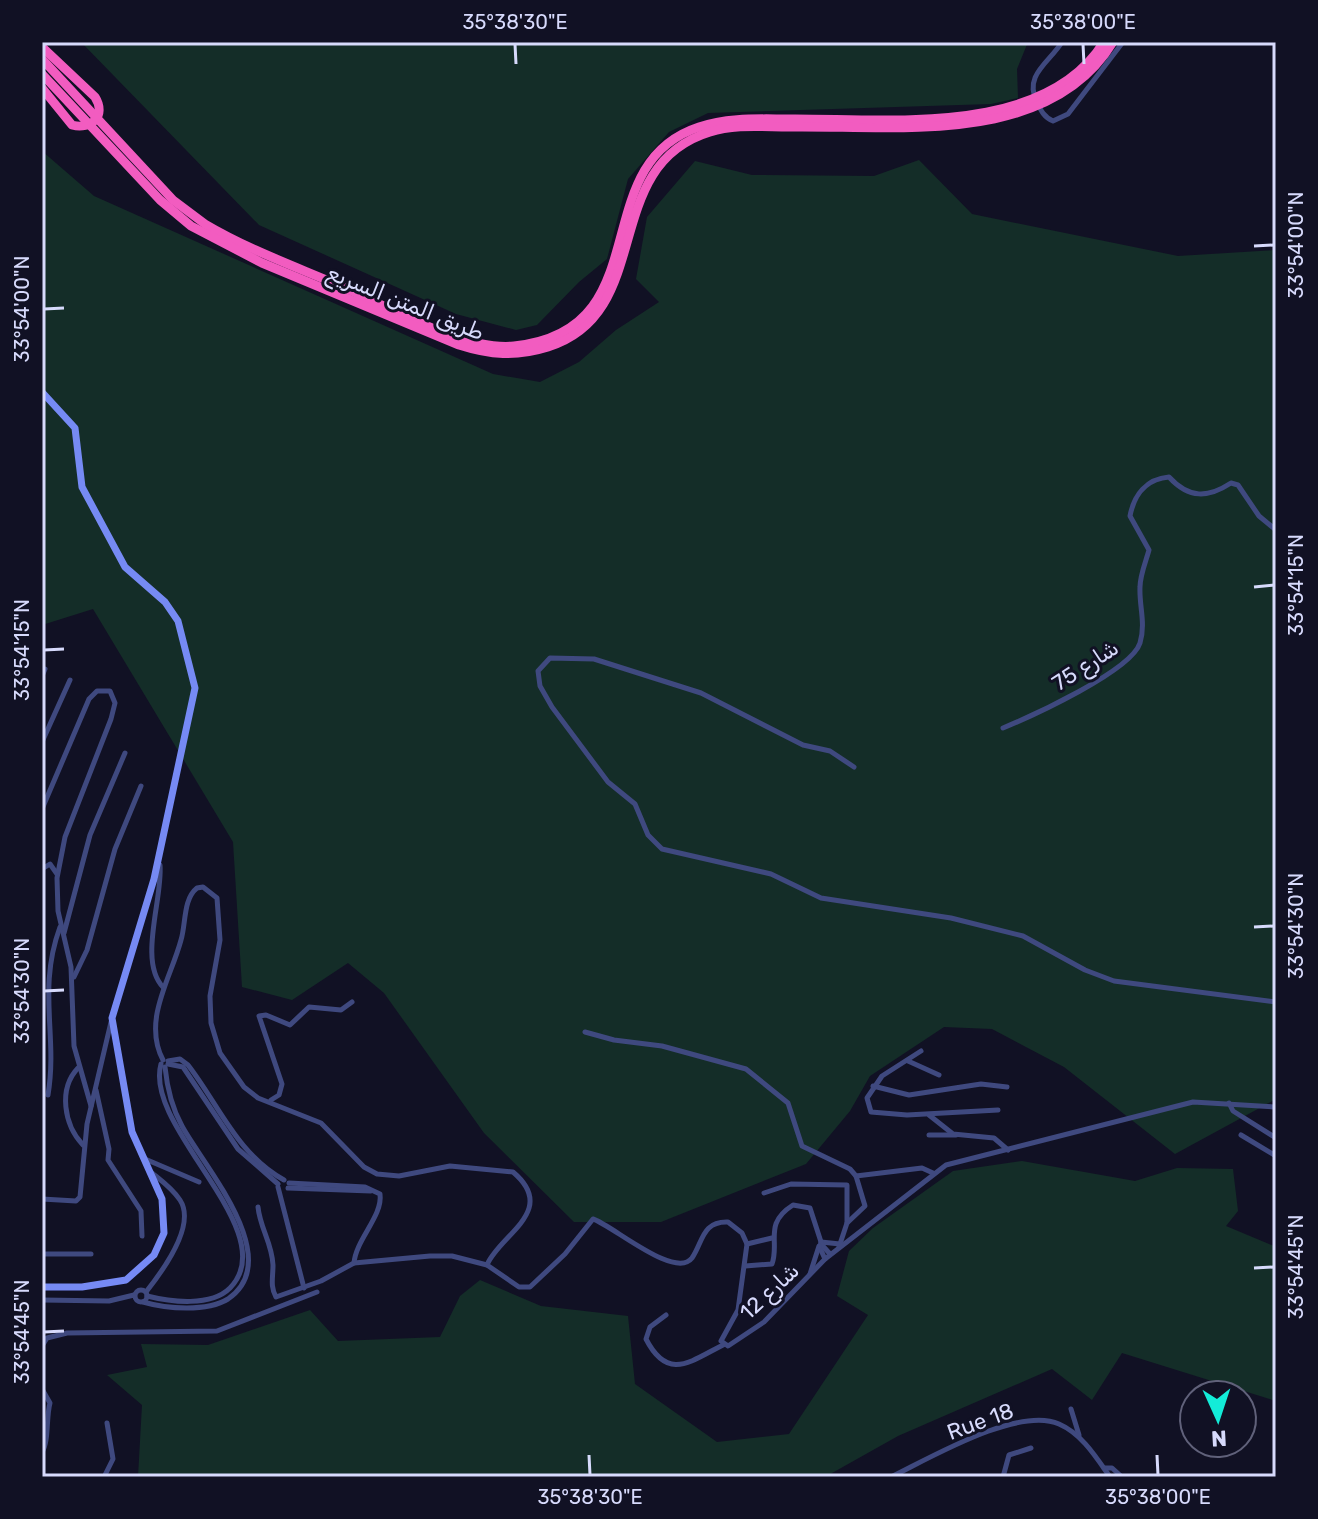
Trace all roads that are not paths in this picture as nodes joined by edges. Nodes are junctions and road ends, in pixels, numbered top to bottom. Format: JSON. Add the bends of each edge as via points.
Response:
{"nodes":[{"id":1,"x":1062,"y":42,"type":"edge"},
{"id":2,"x":1104,"y":42,"type":"edge"},
{"id":3,"x":1113,"y":42,"type":"edge"},
{"id":4,"x":1123,"y":42,"type":"edge"},
{"id":5,"x":42,"y":47,"type":"edge"},
{"id":6,"x":42,"y":59,"type":"edge"},
{"id":7,"x":45,"y":70,"type":"edge"},
{"id":8,"x":42,"y":80,"type":"edge"},
{"id":9,"x":42,"y":88,"type":"edge"},
{"id":10,"x":62,"y":94,"type":"junction"},
{"id":11,"x":42,"y":392,"type":"edge"},
{"id":12,"x":1276,"y":530,"type":"edge"},
{"id":13,"x":45,"y":669,"type":"dead end"},
{"id":14,"x":42,"y":676,"type":"edge"},
{"id":15,"x":70,"y":680,"type":"dead end"},
{"id":16,"x":1003,"y":728,"type":"dead end"},
{"id":17,"x":42,"y":742,"type":"edge"},
{"id":18,"x":125,"y":753,"type":"dead end"},
{"id":19,"x":854,"y":767,"type":"dead end"},
{"id":20,"x":141,"y":786,"type":"dead end"},
{"id":21,"x":42,"y":809,"type":"edge"},
{"id":22,"x":158,"y":860,"type":"junction"},
{"id":23,"x":42,"y":869,"type":"edge"},
{"id":24,"x":57,"y":876,"type":"junction"},
{"id":25,"x":61,"y":926,"type":"junction"},
{"id":26,"x":64,"y":936,"type":"junction"},
{"id":27,"x":73,"y":980,"type":"junction"},
{"id":28,"x":163,"y":987,"type":"junction"},
{"id":29,"x":352,"y":1002,"type":"dead end"},
{"id":30,"x":1276,"y":1002,"type":"edge"},
{"id":31,"x":112,"y":1018,"type":"junction"},
{"id":32,"x":585,"y":1032,"type":"dead end"},
{"id":33,"x":921,"y":1051,"type":"dead end"},
{"id":34,"x":908,"y":1061,"type":"junction"},
{"id":35,"x":165,"y":1063,"type":"junction"},
{"id":36,"x":79,"y":1068,"type":"junction"},
{"id":37,"x":939,"y":1075,"type":"dead end"},
{"id":38,"x":96,"y":1086,"type":"junction"},
{"id":39,"x":873,"y":1086,"type":"junction"},
{"id":40,"x":1007,"y":1087,"type":"dead end"},
{"id":41,"x":48,"y":1095,"type":"dead end"},
{"id":42,"x":270,"y":1100,"type":"junction"},
{"id":43,"x":1229,"y":1102,"type":"junction"},
{"id":44,"x":91,"y":1106,"type":"junction"},
{"id":45,"x":212,"y":1107,"type":"junction"},
{"id":46,"x":1276,"y":1107,"type":"edge"},
{"id":47,"x":998,"y":1110,"type":"dead end"},
{"id":48,"x":928,"y":1115,"type":"junction"},
{"id":49,"x":180,"y":1129,"type":"junction"},
{"id":50,"x":929,"y":1135,"type":"dead end"},
{"id":51,"x":958,"y":1135,"type":"junction"},
{"id":52,"x":1241,"y":1135,"type":"dead end"},
{"id":53,"x":1276,"y":1138,"type":"edge"},
{"id":54,"x":84,"y":1146,"type":"junction"},
{"id":55,"x":1009,"y":1150,"type":"junction"},
{"id":56,"x":1275,"y":1154,"type":"edge"},
{"id":57,"x":141,"y":1157,"type":"junction"},
{"id":58,"x":151,"y":1173,"type":"junction"},
{"id":59,"x":933,"y":1173,"type":"junction"},
{"id":60,"x":856,"y":1176,"type":"junction"},
{"id":61,"x":199,"y":1182,"type":"dead end"},
{"id":62,"x":287,"y":1185,"type":"junction"},
{"id":63,"x":278,"y":1186,"type":"junction"},
{"id":64,"x":764,"y":1193,"type":"dead end"},
{"id":65,"x":42,"y":1199,"type":"edge"},
{"id":66,"x":284,"y":1203,"type":"junction"},
{"id":67,"x":258,"y":1207,"type":"dead end"},
{"id":68,"x":847,"y":1223,"type":"junction"},
{"id":69,"x":142,"y":1236,"type":"dead end"},
{"id":70,"x":772,"y":1238,"type":"junction"},
{"id":71,"x":747,"y":1244,"type":"junction"},
{"id":72,"x":820,"y":1244,"type":"junction"},
{"id":73,"x":839,"y":1246,"type":"junction"},
{"id":74,"x":42,"y":1254,"type":"edge"},
{"id":75,"x":91,"y":1254,"type":"dead end"},
{"id":76,"x":828,"y":1257,"type":"junction"},
{"id":77,"x":354,"y":1263,"type":"junction"},
{"id":78,"x":487,"y":1265,"type":"junction"},
{"id":79,"x":745,"y":1266,"type":"junction"},
{"id":80,"x":810,"y":1275,"type":"junction"},
{"id":81,"x":153,"y":1284,"type":"junction"},
{"id":82,"x":42,"y":1287,"type":"edge"},
{"id":83,"x":304,"y":1288,"type":"junction"},
{"id":84,"x":317,"y":1292,"type":"dead end"},
{"id":85,"x":142,"y":1296,"type":"junction"},
{"id":86,"x":160,"y":1299,"type":"junction"},
{"id":87,"x":42,"y":1300,"type":"edge"},
{"id":88,"x":666,"y":1315,"type":"dead end"},
{"id":89,"x":723,"y":1345,"type":"junction"},
{"id":90,"x":42,"y":1346,"type":"edge"},
{"id":91,"x":42,"y":1389,"type":"edge"},
{"id":92,"x":1071,"y":1409,"type":"dead end"},
{"id":93,"x":107,"y":1423,"type":"dead end"},
{"id":94,"x":1081,"y":1440,"type":"junction"},
{"id":95,"x":1031,"y":1448,"type":"dead end"},
{"id":96,"x":42,"y":1452,"type":"edge"},
{"id":97,"x":1104,"y":1468,"type":"junction"},
{"id":98,"x":104,"y":1477,"type":"edge"},
{"id":99,"x":891,"y":1477,"type":"edge"},
{"id":100,"x":1003,"y":1477,"type":"edge"},
{"id":101,"x":1110,"y":1477,"type":"edge"},
{"id":102,"x":1122,"y":1477,"type":"edge"}],
"edges":[{"from":1,"to":4,"type":"street","via":[[1035,74],[1034,97],[1053,121],[1063,119]]},
{"from":2,"to":7,"type":"highway","name":"طريق المتن السريع","via":[[1061,85],[1003,111],[737,119],[692,129],[663,149],[642,173],[608,282],[589,311],[557,334],[510,346],[480,343],[433,326],[205,224],[173,200]]},
{"from":3,"to":10,"type":"highway","name":"طريق المتن السريع","via":[[1067,90],[1004,118],[728,128],[689,141],[665,159],[643,190],[605,306],[563,341],[513,355],[459,345],[214,240],[168,208]]},
{"from":5,"to":9,"type":"highway","via":[[99,102],[99,114],[91,125],[72,125]]},
{"from":6,"to":7,"type":"highway","name":"طريق المتن السريع"},
{"from":7,"to":10,"type":"highway","name":"طريق المتن السريع"},
{"from":8,"to":10,"type":"highway"},
{"from":11,"to":22,"type":"main road","via":[[75,428],[82,487],[125,567],[174,613],[188,653],[195,695]]},
{"from":12,"to":16,"type":"street","name":"شارع 75","via":[[1238,485],[1203,495],[1169,477],[1145,485],[1130,516],[1149,550],[1140,587],[1140,645],[1077,693]]},
{"from":13,"to":14,"type":"street"},
{"from":15,"to":17,"type":"street"},
{"from":18,"to":26,"type":"street","via":[[90,835]]},
{"from":19,"to":30,"type":"street","via":[[701,693],[606,662],[559,656],[538,671],[552,707],[608,782],[635,804],[648,835],[662,849],[771,874],[821,898],[951,918],[1023,936],[1114,981]]},
{"from":20,"to":27,"type":"street"},
{"from":21,"to":24,"type":"street","via":[[89,699],[97,691],[110,691],[115,703],[111,719],[65,837]]},
{"from":22,"to":28,"type":"street","via":[[153,965]]},
{"from":22,"to":31,"type":"main road"},
{"from":23,"to":24,"type":"street","via":[[54,865]]},
{"from":24,"to":25,"type":"street"},
{"from":25,"to":26,"type":"street"},
{"from":25,"to":41,"type":"street","via":[[46,991]]},
{"from":26,"to":27,"type":"street"},
{"from":27,"to":36,"type":"street","via":[[70,1020]]},
{"from":28,"to":35,"type":"street","via":[[157,1018]]},
{"from":28,"to":42,"type":"street","via":[[181,941],[189,897],[197,888],[210,890],[218,904],[220,940],[209,1008],[213,1035],[244,1087]]},
{"from":29,"to":42,"type":"street","via":[[341,1010],[309,1007],[290,1025],[259,1016],[282,1084],[279,1095]]},
{"from":31,"to":38,"type":"street"},
{"from":31,"to":57,"type":"main road"},
{"from":32,"to":60,"type":"street","via":[[746,1069],[788,1103],[802,1146]]},
{"from":33,"to":34,"type":"street"},
{"from":34,"to":37,"type":"street"},
{"from":34,"to":39,"type":"street"},
{"from":35,"to":45,"type":"street","via":[[180,1059],[188,1065]]},
{"from":35,"to":49,"type":"street","via":[[166,1089]]},
{"from":36,"to":44,"type":"street"},
{"from":36,"to":54,"type":"street","via":[[67,1083],[66,1100],[73,1131]]},
{"from":38,"to":44,"type":"street"},
{"from":38,"to":69,"type":"street","via":[[108,1160],[141,1211]]},
{"from":39,"to":40,"type":"street","via":[[909,1095],[981,1084]]},
{"from":39,"to":48,"type":"street","via":[[867,1098],[871,1112]]},
{"from":42,"to":78,"type":"street","via":[[321,1123],[377,1174],[399,1176],[450,1166],[513,1172],[527,1192],[527,1211],[522,1225]]},
{"from":43,"to":46,"type":"street","name":"شارع 12"},
{"from":43,"to":53,"type":"street","via":[[1233,1111]]},
{"from":43,"to":55,"type":"street","name":"شارع 12","via":[[1193,1102]]},
{"from":44,"to":54,"type":"street"},
{"from":45,"to":62,"type":"street","via":[[250,1154]]},
{"from":45,"to":63,"type":"street","via":[[238,1149]]},
{"from":47,"to":48,"type":"street"},
{"from":48,"to":51,"type":"street"},
{"from":49,"to":85,"type":"street","via":[[234,1209],[244,1238],[246,1273],[233,1295],[214,1305],[179,1306]]},
{"from":49,"to":86,"type":"street","via":[[225,1203],[241,1266],[233,1284],[219,1295]]},
{"from":50,"to":51,"type":"street"},
{"from":51,"to":55,"type":"street","via":[[994,1138]]},
{"from":52,"to":56,"type":"street"},
{"from":54,"to":65,"type":"street","via":[[79,1199]]},
{"from":55,"to":59,"type":"street","name":"شارع 12","via":[[955,1162]]},
{"from":57,"to":58,"type":"main road"},
{"from":57,"to":61,"type":"street"},
{"from":58,"to":81,"type":"street","via":[[184,1208],[176,1247]]},
{"from":58,"to":82,"type":"main road","via":[[162,1199],[164,1233],[145,1264],[114,1283]]},
{"from":59,"to":60,"type":"street","via":[[922,1168]]},
{"from":59,"to":73,"type":"street","name":"شارع 12"},
{"from":60,"to":68,"type":"street","via":[[865,1206]]},
{"from":62,"to":63,"type":"street"},
{"from":62,"to":66,"type":"street"},
{"from":62,"to":77,"type":"street","via":[[380,1194]]},
{"from":63,"to":66,"type":"street"},
{"from":64,"to":68,"type":"street","via":[[791,1184],[846,1185]]},
{"from":66,"to":83,"type":"street"},
{"from":67,"to":83,"type":"street","via":[[269,1243],[274,1297]]},
{"from":68,"to":73,"type":"street"},
{"from":70,"to":71,"type":"street"},
{"from":70,"to":72,"type":"street","via":[[786,1209],[803,1205],[817,1219]]},
{"from":70,"to":79,"type":"street","via":[[772,1264]]},
{"from":71,"to":78,"type":"street","via":[[731,1223],[719,1222],[703,1233],[690,1260],[674,1264],[593,1219],[530,1287],[519,1287]]},
{"from":71,"to":79,"type":"street","name":"شارع 12"},
{"from":72,"to":73,"type":"street"},
{"from":72,"to":76,"type":"street"},
{"from":72,"to":80,"type":"street"},
{"from":73,"to":76,"type":"street","name":"شارع 12"},
{"from":74,"to":75,"type":"street"},
{"from":76,"to":80,"type":"street","name":"شارع 12"},
{"from":77,"to":78,"type":"street","via":[[452,1256]]},
{"from":77,"to":83,"type":"street"},
{"from":79,"to":89,"type":"street","name":"شارع 12","via":[[738,1310],[724,1332]]},
{"from":80,"to":89,"type":"street","name":"شارع 12","via":[[764,1322]]},
{"from":81,"to":85,"type":"street"},
{"from":81,"to":86,"type":"street"},
{"from":84,"to":90,"type":"street","via":[[217,1331],[67,1333],[47,1338]]},
{"from":85,"to":86,"type":"street"},
{"from":85,"to":87,"type":"street"},
{"from":88,"to":89,"type":"street","via":[[650,1327],[646,1339],[671,1365],[683,1366]]},
{"from":91,"to":96,"type":"street","via":[[50,1399]]},
{"from":92,"to":94,"type":"street"},
{"from":93,"to":98,"type":"street","via":[[113,1459]]},
{"from":94,"to":97,"type":"street","name":"Rue 18"},
{"from":94,"to":99,"type":"street","name":"Rue 18","via":[[1058,1423],[1021,1422]]},
{"from":95,"to":100,"type":"street","via":[[1009,1455]]},
{"from":97,"to":101,"type":"street","name":"Rue 18"},
{"from":97,"to":102,"type":"street"}]}
